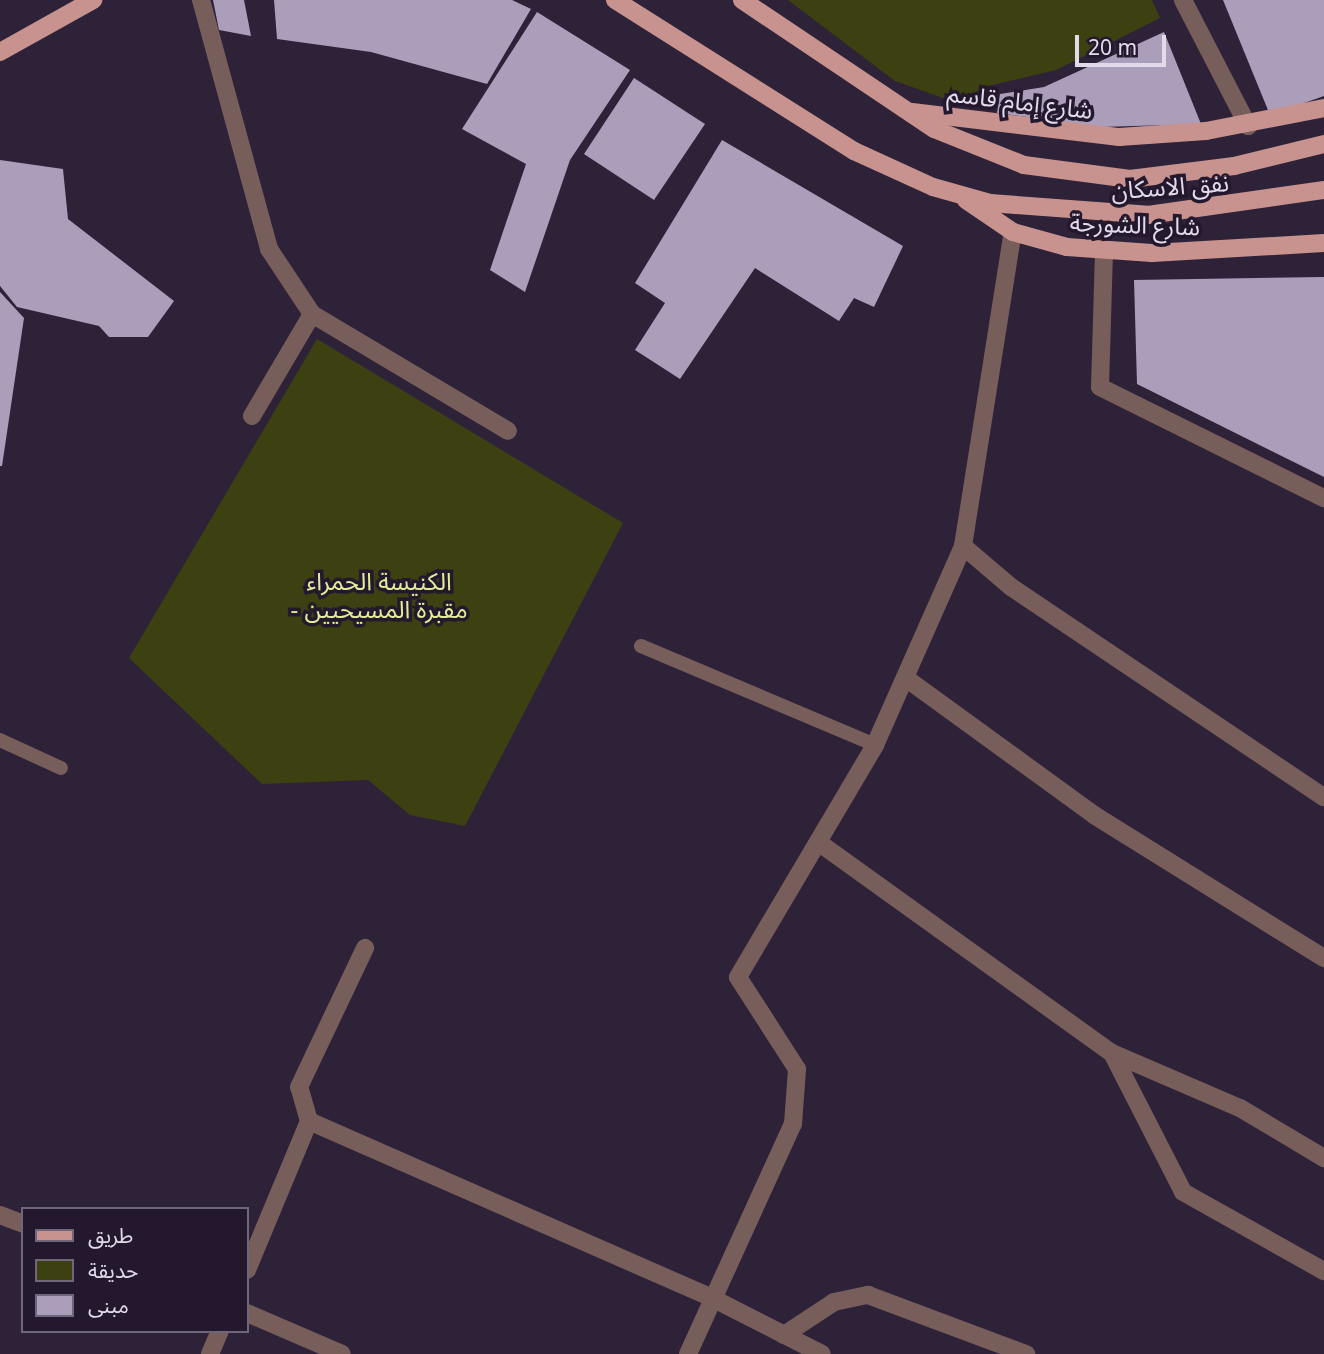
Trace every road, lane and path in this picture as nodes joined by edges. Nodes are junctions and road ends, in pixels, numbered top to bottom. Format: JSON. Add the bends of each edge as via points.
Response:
{"nodes":[{"id":1,"x":93,"y":0,"type":"edge"},
{"id":2,"x":201,"y":0,"type":"edge"},
{"id":3,"x":615,"y":0,"type":"edge"},
{"id":4,"x":742,"y":0,"type":"edge"},
{"id":5,"x":1183,"y":0,"type":"edge"},
{"id":6,"x":0,"y":52,"type":"edge"},
{"id":7,"x":1324,"y":108,"type":"edge"},
{"id":8,"x":903,"y":110,"type":"junction"},
{"id":9,"x":1248,"y":125,"type":"junction"},
{"id":10,"x":1324,"y":144,"type":"edge"},
{"id":11,"x":1324,"y":190,"type":"edge"},
{"id":12,"x":957,"y":194,"type":"junction"},
{"id":13,"x":1013,"y":232,"type":"junction"},
{"id":14,"x":1324,"y":243,"type":"edge"},
{"id":15,"x":1104,"y":252,"type":"junction"},
{"id":16,"x":312,"y":314,"type":"junction"},
{"id":17,"x":252,"y":416,"type":"dead end"},
{"id":18,"x":509,"y":431,"type":"dead end"},
{"id":19,"x":1324,"y":498,"type":"edge"},
{"id":20,"x":963,"y":546,"type":"junction"},
{"id":21,"x":641,"y":646,"type":"dead end"},
{"id":22,"x":907,"y":679,"type":"junction"},
{"id":23,"x":0,"y":740,"type":"edge"},
{"id":24,"x":875,"y":745,"type":"junction"},
{"id":25,"x":61,"y":768,"type":"dead end"},
{"id":26,"x":1324,"y":797,"type":"edge"},
{"id":27,"x":818,"y":842,"type":"junction"},
{"id":28,"x":365,"y":948,"type":"dead end"},
{"id":29,"x":1324,"y":958,"type":"edge"},
{"id":30,"x":1112,"y":1052,"type":"junction"},
{"id":31,"x":309,"y":1121,"type":"junction"},
{"id":32,"x":1324,"y":1158,"type":"edge"},
{"id":33,"x":0,"y":1215,"type":"edge"},
{"id":34,"x":21,"y":1223,"type":"edge"},
{"id":35,"x":248,"y":1268,"type":"edge"},
{"id":36,"x":1324,"y":1271,"type":"edge"},
{"id":37,"x":712,"y":1298,"type":"junction"},
{"id":38,"x":248,"y":1313,"type":"edge"},
{"id":39,"x":219,"y":1333,"type":"edge"},
{"id":40,"x":785,"y":1335,"type":"junction"},
{"id":41,"x":210,"y":1354,"type":"edge"},
{"id":42,"x":342,"y":1354,"type":"edge"},
{"id":43,"x":688,"y":1354,"type":"edge"},
{"id":44,"x":822,"y":1354,"type":"edge"},
{"id":45,"x":1027,"y":1354,"type":"edge"}],
"edges":[{"from":1,"to":6,"type":"main road"},
{"from":2,"to":16,"type":"street","via":[[269,249]]},
{"from":3,"to":12,"type":"main road","via":[[853,151]]},
{"from":4,"to":8,"type":"main road","name":"شارع إمام قاسم"},
{"from":5,"to":9,"type":"street"},
{"from":7,"to":9,"type":"main road","name":"شارع إمام قاسم"},
{"from":8,"to":9,"type":"main road","name":"شارع إمام قاسم","via":[[1119,137]]},
{"from":8,"to":10,"type":"main road","via":[[963,143],[1024,166],[1130,179],[1234,166]]},
{"from":11,"to":12,"type":"main road","name":"نفق الاسكان","via":[[1148,215],[1018,208]]},
{"from":12,"to":13,"type":"main road","name":"شارع الشورجة"},
{"from":13,"to":15,"type":"main road","name":"شارع الشورجة"},
{"from":13,"to":20,"type":"street"},
{"from":14,"to":15,"type":"main road","name":"شارع الشورجة"},
{"from":15,"to":19,"type":"street","via":[[1100,387]]},
{"from":16,"to":17,"type":"street"},
{"from":16,"to":18,"type":"street"},
{"from":20,"to":22,"type":"street"},
{"from":20,"to":26,"type":"street","via":[[1011,587]]},
{"from":21,"to":24,"type":"lane"},
{"from":22,"to":24,"type":"street"},
{"from":22,"to":29,"type":"street","via":[[1094,815]]},
{"from":23,"to":25,"type":"lane"},
{"from":24,"to":27,"type":"street"},
{"from":27,"to":30,"type":"street"},
{"from":27,"to":37,"type":"street","via":[[738,977],[797,1069],[793,1124]]},
{"from":28,"to":31,"type":"street","via":[[299,1087]]},
{"from":30,"to":32,"type":"street","via":[[1240,1108]]},
{"from":30,"to":36,"type":"street","via":[[1183,1192]]},
{"from":31,"to":35,"type":"street"},
{"from":31,"to":37,"type":"street"},
{"from":33,"to":34,"type":"street"},
{"from":37,"to":40,"type":"street"},
{"from":37,"to":43,"type":"street"},
{"from":38,"to":42,"type":"street"},
{"from":39,"to":41,"type":"street"},
{"from":40,"to":44,"type":"street"},
{"from":40,"to":45,"type":"street","via":[[834,1302],[868,1296]]}]}
